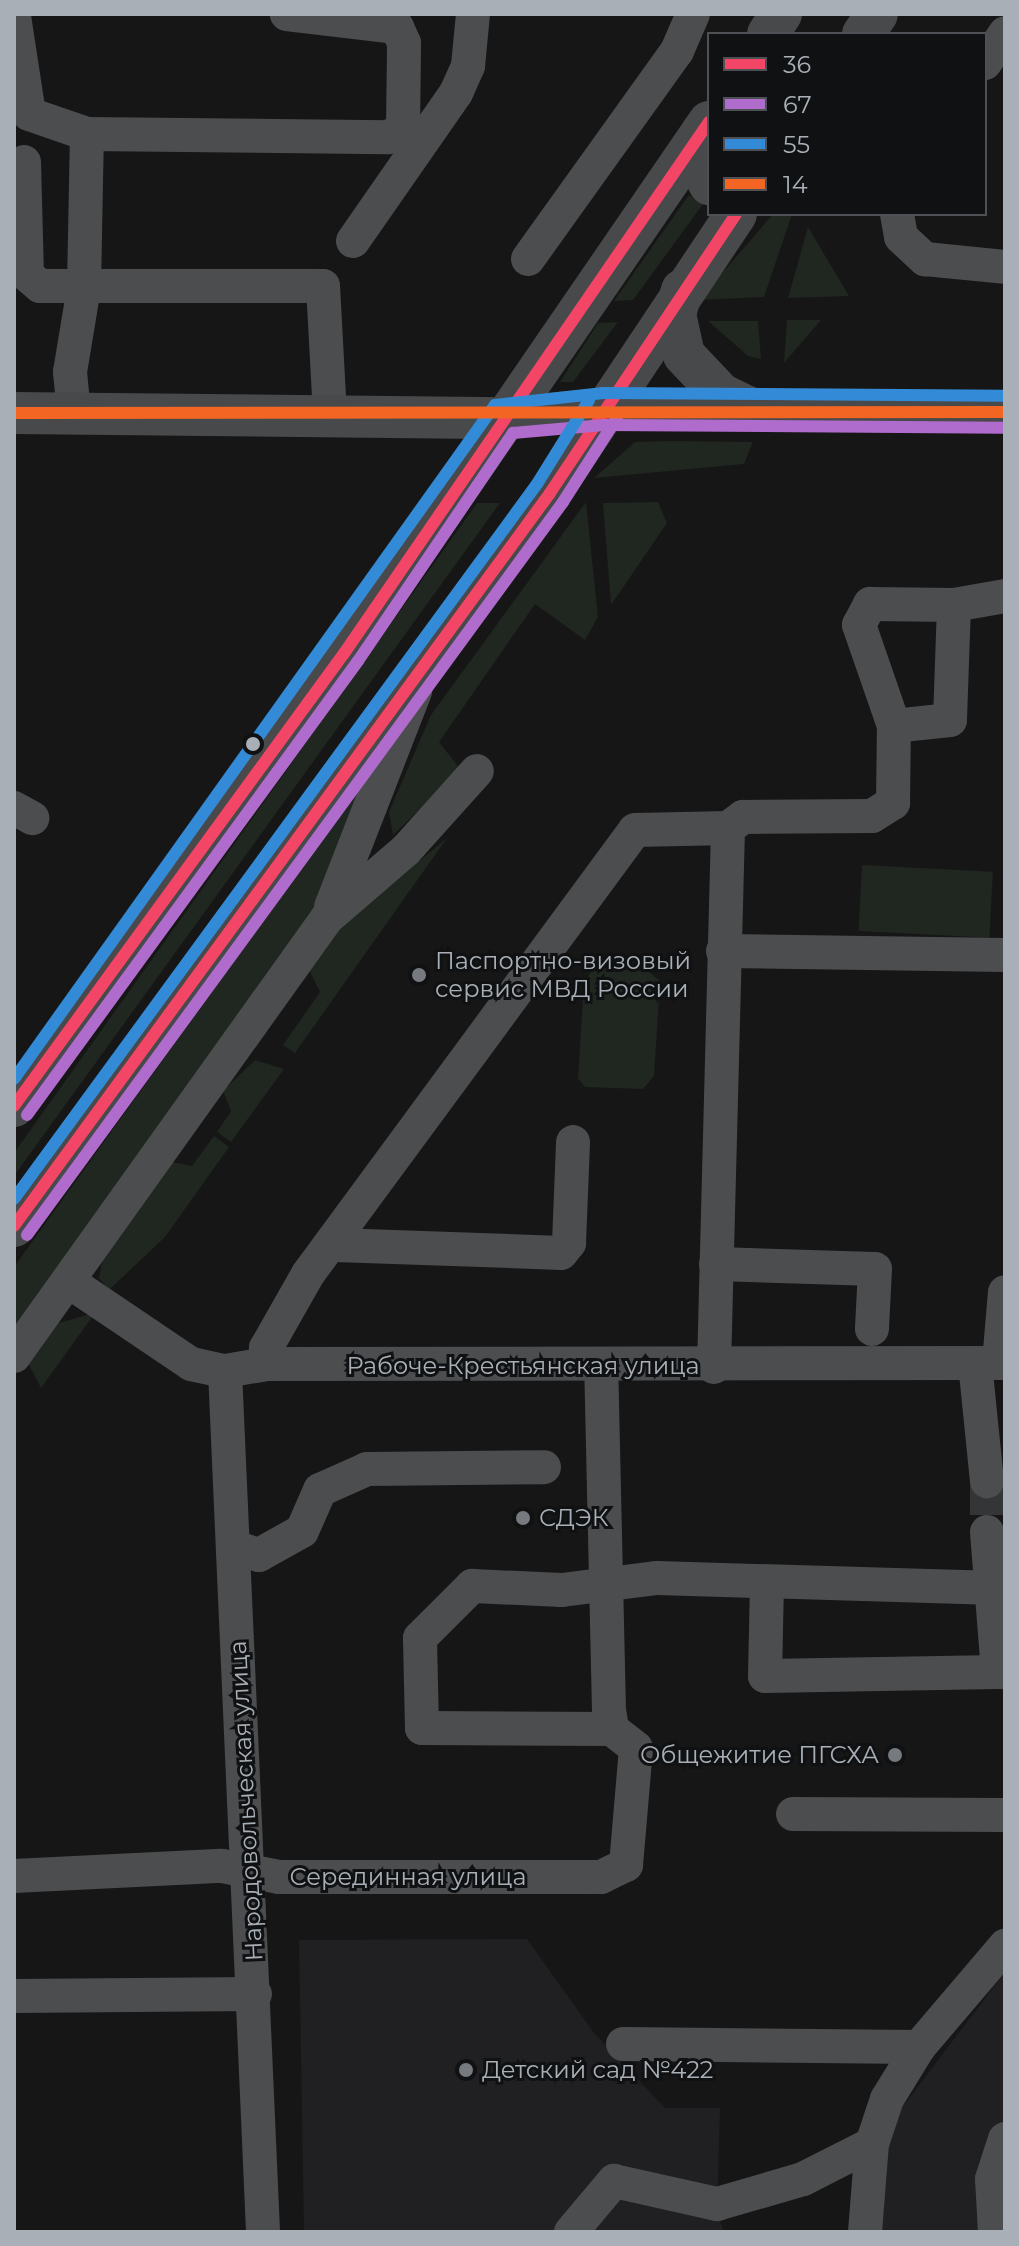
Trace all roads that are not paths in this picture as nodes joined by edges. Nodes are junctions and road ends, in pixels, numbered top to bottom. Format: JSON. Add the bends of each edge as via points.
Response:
{"nodes":[{"id":1,"x":287,"y":14,"type":"edge"},
{"id":2,"x":473,"y":14,"type":"edge"},
{"id":3,"x":693,"y":14,"type":"edge"},
{"id":4,"x":781,"y":14,"type":"edge"},
{"id":5,"x":877,"y":14,"type":"edge"},
{"id":6,"x":14,"y":16,"type":"edge"},
{"id":7,"x":769,"y":32,"type":"edge"},
{"id":8,"x":864,"y":32,"type":"edge"},
{"id":9,"x":1005,"y":33,"type":"edge"},
{"id":10,"x":987,"y":60,"type":"edge"},
{"id":11,"x":706,"y":127,"type":"edge"},
{"id":12,"x":87,"y":134,"type":"junction"},
{"id":13,"x":24,"y":162,"type":"dead end"},
{"id":14,"x":707,"y":180,"type":"edge"},
{"id":15,"x":735,"y":216,"type":"edge"},
{"id":16,"x":897,"y":216,"type":"edge"},
{"id":17,"x":353,"y":241,"type":"dead end"},
{"id":18,"x":528,"y":259,"type":"dead end"},
{"id":19,"x":1005,"y":267,"type":"edge"},
{"id":20,"x":84,"y":287,"type":"junction"},
{"id":21,"x":682,"y":290,"type":"junction"},
{"id":22,"x":603,"y":409,"type":"junction"},
{"id":23,"x":753,"y":409,"type":"junction"},
{"id":24,"x":1005,"y":412,"type":"edge"},
{"id":25,"x":14,"y":413,"type":"edge"},
{"id":26,"x":74,"y":414,"type":"junction"},
{"id":27,"x":330,"y":417,"type":"junction"},
{"id":28,"x":504,"y":418,"type":"junction"},
{"id":29,"x":1005,"y":596,"type":"edge"},
{"id":30,"x":954,"y":605,"type":"junction"},
{"id":31,"x":425,"y":665,"type":"junction"},
{"id":32,"x":894,"y":726,"type":"junction"},
{"id":33,"x":477,"y":771,"type":"dead end"},
{"id":34,"x":728,"y":828,"type":"junction"},
{"id":35,"x":327,"y":918,"type":"junction"},
{"id":36,"x":723,"y":951,"type":"junction"},
{"id":37,"x":1005,"y":955,"type":"edge"},
{"id":38,"x":53,"y":1048,"type":"junction"},
{"id":39,"x":14,"y":1080,"type":"edge"},
{"id":40,"x":14,"y":1106,"type":"edge"},
{"id":41,"x":573,"y":1142,"type":"dead end"},
{"id":42,"x":14,"y":1226,"type":"edge"},
{"id":43,"x":335,"y":1245,"type":"junction"},
{"id":44,"x":716,"y":1264,"type":"junction"},
{"id":45,"x":68,"y":1281,"type":"junction"},
{"id":46,"x":1005,"y":1292,"type":"edge"},
{"id":47,"x":872,"y":1329,"type":"dead end"},
{"id":48,"x":14,"y":1356,"type":"edge"},
{"id":49,"x":993,"y":1363,"type":"edge"},
{"id":50,"x":267,"y":1364,"type":"junction"},
{"id":51,"x":601,"y":1366,"type":"junction"},
{"id":52,"x":714,"y":1367,"type":"junction"},
{"id":53,"x":225,"y":1371,"type":"junction"},
{"id":54,"x":544,"y":1467,"type":"dead end"},
{"id":55,"x":987,"y":1481,"type":"tunnel mouth"},
{"id":56,"x":987,"y":1532,"type":"tunnel mouth"},
{"id":57,"x":237,"y":1548,"type":"junction"},
{"id":58,"x":603,"y":1580,"type":"junction"},
{"id":59,"x":767,"y":1582,"type":"junction"},
{"id":60,"x":988,"y":1588,"type":"junction"},
{"id":61,"x":1002,"y":1672,"type":"edge"},
{"id":62,"x":612,"y":1729,"type":"junction"},
{"id":63,"x":793,"y":1814,"type":"dead end"},
{"id":64,"x":1005,"y":1815,"type":"edge"},
{"id":65,"x":248,"y":1872,"type":"junction"},
{"id":66,"x":14,"y":1876,"type":"edge"},
{"id":67,"x":1005,"y":1946,"type":"edge"},
{"id":68,"x":255,"y":1994,"type":"junction"},
{"id":69,"x":14,"y":1996,"type":"edge"},
{"id":70,"x":623,"y":2044,"type":"dead end"},
{"id":71,"x":919,"y":2047,"type":"junction"},
{"id":72,"x":1005,"y":2139,"type":"edge"},
{"id":73,"x":872,"y":2144,"type":"junction"},
{"id":74,"x":263,"y":2232,"type":"edge"},
{"id":75,"x":571,"y":2232,"type":"edge"},
{"id":76,"x":865,"y":2232,"type":"edge"},
{"id":77,"x":995,"y":2232,"type":"edge"}],
"edges":[{"from":1,"to":12,"type":"street","via":[[397,27],[404,43],[403,130],[388,137]]},
{"from":2,"to":17,"type":"street","via":[[468,66],[456,93]]},
{"from":3,"to":18,"type":"street","via":[[677,51]]},
{"from":4,"to":7,"type":"main road"},
{"from":5,"to":8,"type":"main road"},
{"from":6,"to":12,"type":"street","via":[[29,114]]},
{"from":9,"to":10,"type":"street"},
{"from":11,"to":14,"type":"main road","via":[[694,154]]},
{"from":11,"to":28,"type":"main road"},
{"from":12,"to":20,"type":"street"},
{"from":13,"to":20,"type":"street","via":[[27,275],[40,286]]},
{"from":15,"to":21,"type":"main road"},
{"from":16,"to":19,"type":"street","via":[[901,237],[925,259]]},
{"from":20,"to":26,"type":"street","via":[[70,372]]},
{"from":20,"to":27,"type":"street","via":[[323,286]]},
{"from":21,"to":22,"type":"main road"},
{"from":21,"to":23,"type":"main road","via":[[675,314],[684,355],[721,394]]},
{"from":22,"to":23,"type":"main road"},
{"from":22,"to":28,"type":"main road"},
{"from":22,"to":31,"type":"main road"},
{"from":23,"to":24,"type":"main road"},
{"from":25,"to":26,"type":"main road"},
{"from":26,"to":27,"type":"main road"},
{"from":27,"to":28,"type":"main road"},
{"from":28,"to":38,"type":"main road","via":[[345,652]]},
{"from":29,"to":30,"type":"street"},
{"from":30,"to":32,"type":"street","via":[[950,720]]},
{"from":30,"to":32,"type":"street","via":[[870,604],[859,625]]},
{"from":31,"to":35,"type":"street"},
{"from":31,"to":42,"type":"main road"},
{"from":32,"to":34,"type":"street","via":[[893,803],[872,816],[743,817]]},
{"from":33,"to":35,"type":"street","via":[[406,850]]},
{"from":34,"to":36,"type":"street"},
{"from":34,"to":43,"type":"street","via":[[635,830]]},
{"from":35,"to":45,"type":"street"},
{"from":36,"to":37,"type":"street"},
{"from":36,"to":44,"type":"street"},
{"from":38,"to":39,"type":"street"},
{"from":38,"to":40,"type":"main road"},
{"from":41,"to":43,"type":"street","via":[[569,1243],[561,1253]]},
{"from":43,"to":50,"type":"street","via":[[266,1348]]},
{"from":44,"to":47,"type":"street","via":[[875,1269]]},
{"from":44,"to":52,"type":"street"},
{"from":45,"to":48,"type":"street"},
{"from":45,"to":53,"type":"street","name":"Рабоче-Крестьянская улица","via":[[191,1364]]},
{"from":46,"to":49,"type":"street"},
{"from":49,"to":52,"type":"street","name":"Рабоче-Крестьянская улица"},
{"from":49,"to":55,"type":"street"},
{"from":50,"to":51,"type":"street","name":"Рабоче-Крестьянская улица"},
{"from":50,"to":53,"type":"street","name":"Рабоче-Крестьянская улица"},
{"from":51,"to":52,"type":"street","name":"Рабоче-Крестьянская улица"},
{"from":51,"to":58,"type":"street"},
{"from":53,"to":57,"type":"street","name":"Народовольческая улица"},
{"from":54,"to":57,"type":"street","via":[[367,1469],[320,1490],[302,1531],[259,1555]]},
{"from":56,"to":60,"type":"street"},
{"from":57,"to":65,"type":"street","name":"Народовольческая улица"},
{"from":58,"to":59,"type":"street"},
{"from":58,"to":62,"type":"street"},
{"from":58,"to":62,"type":"street","via":[[562,1590],[472,1586],[420,1638],[418,1717],[422,1728]]},
{"from":59,"to":60,"type":"street"},
{"from":59,"to":61,"type":"street","via":[[765,1676]]},
{"from":60,"to":61,"type":"street"},
{"from":62,"to":65,"type":"street","name":"Серединная улица","via":[[636,1748],[633,1848],[611,1876]]},
{"from":63,"to":64,"type":"street"},
{"from":65,"to":66,"type":"street","name":"Серединная улица","via":[[222,1866]]},
{"from":65,"to":68,"type":"street","name":"Народовольческая улица"},
{"from":67,"to":71,"type":"street"},
{"from":68,"to":69,"type":"street"},
{"from":68,"to":74,"type":"street","name":"Народовольческая улица"},
{"from":70,"to":71,"type":"street"},
{"from":71,"to":73,"type":"street","via":[[887,2099]]},
{"from":72,"to":77,"type":"street","via":[[992,2179]]},
{"from":73,"to":75,"type":"street","via":[[803,2179],[717,2204],[614,2181]]},
{"from":73,"to":76,"type":"street"}]}
